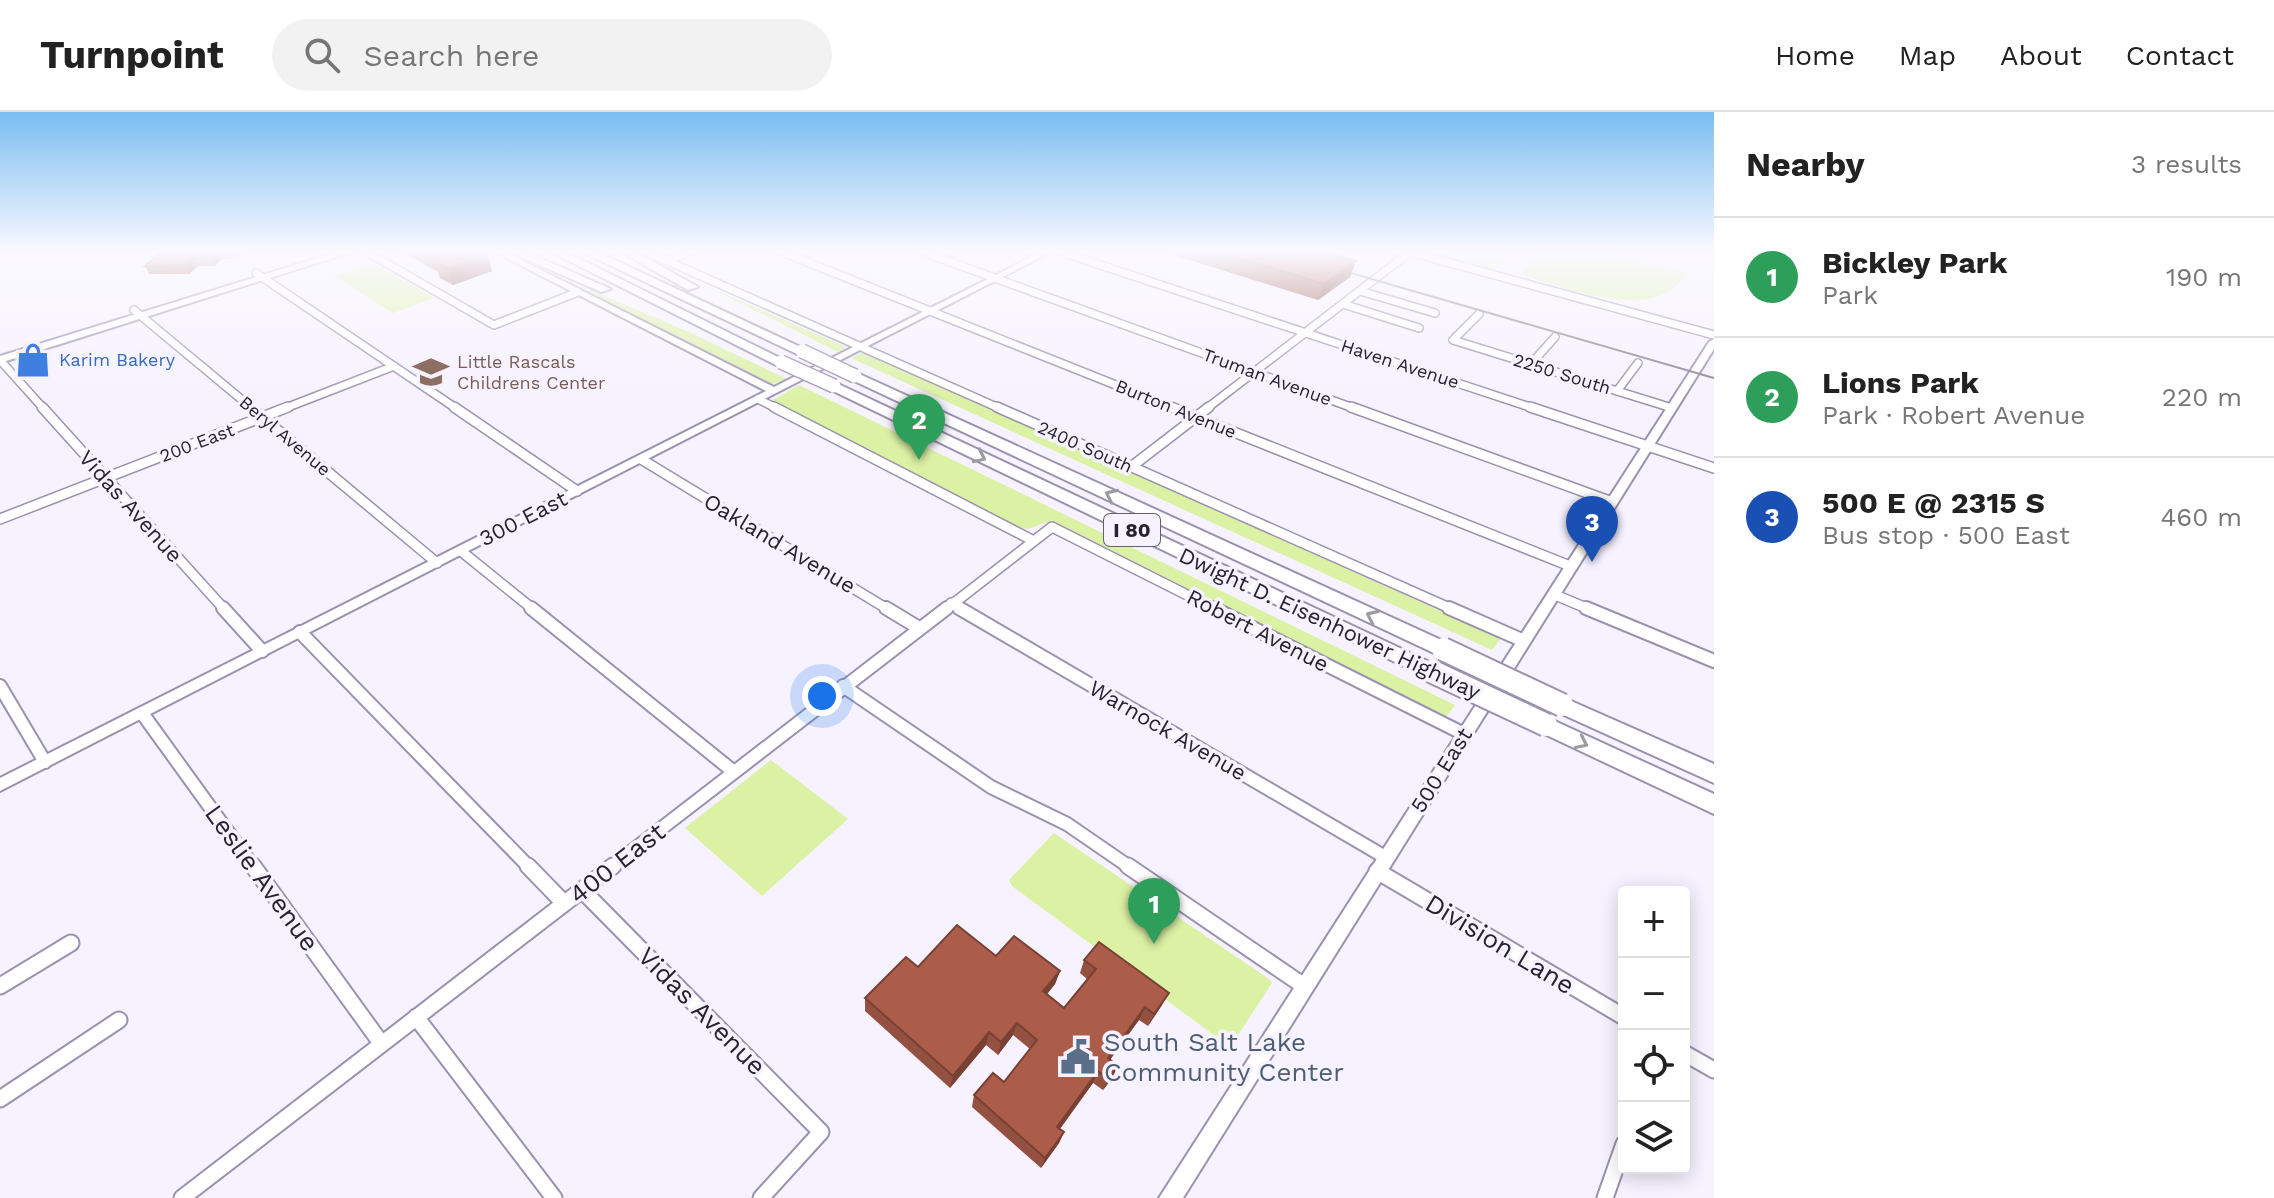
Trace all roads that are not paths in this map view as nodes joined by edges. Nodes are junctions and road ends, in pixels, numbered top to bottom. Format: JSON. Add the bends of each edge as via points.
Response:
{"nodes":[{"id":1,"x":171,"y":303,"type":"edge"},
{"id":2,"x":301,"y":303,"type":"edge"},
{"id":3,"x":455,"y":303,"type":"edge"},
{"id":4,"x":551,"y":303,"type":"edge"},
{"id":5,"x":599,"y":303,"type":"edge"},
{"id":6,"x":643,"y":303,"type":"edge"},
{"id":7,"x":661,"y":303,"type":"edge"},
{"id":8,"x":699,"y":303,"type":"edge"},
{"id":9,"x":717,"y":303,"type":"edge"},
{"id":10,"x":759,"y":303,"type":"edge"},
{"id":11,"x":910,"y":303,"type":"edge"},
{"id":12,"x":948,"y":303,"type":"edge"},
{"id":13,"x":1062,"y":303,"type":"edge"},
{"id":14,"x":1214,"y":303,"type":"edge"},
{"id":15,"x":1400,"y":303,"type":"edge"},
{"id":16,"x":1596,"y":303,"type":"edge"},
{"id":17,"x":1343,"y":304,"type":"joint"},
{"id":18,"x":931,"y":311,"type":"junction"},
{"id":19,"x":138,"y":313,"type":"junction"},
{"id":20,"x":1435,"y":313,"type":"dead end"},
{"id":21,"x":1479,"y":314,"type":"dead end"},
{"id":22,"x":1419,"y":328,"type":"dead end"},
{"id":23,"x":1306,"y":333,"type":"junction"},
{"id":24,"x":767,"y":334,"type":"junction"},
{"id":25,"x":1714,"y":335,"type":"edge"},
{"id":26,"x":1555,"y":337,"type":"dead end"},
{"id":27,"x":742,"y":342,"type":"junction"},
{"id":28,"x":1714,"y":342,"type":"edge"},
{"id":29,"x":860,"y":348,"type":"junction"},
{"id":30,"x":0,"y":351,"type":"edge"},
{"id":31,"x":0,"y":360,"type":"edge"},
{"id":32,"x":1638,"y":363,"type":"dead end"},
{"id":33,"x":1531,"y":364,"type":"junction"},
{"id":34,"x":394,"y":366,"type":"junction"},
{"id":35,"x":1254,"y":372,"type":"junction"},
{"id":36,"x":775,"y":391,"type":"junction"},
{"id":37,"x":1617,"y":391,"type":"junction"},
{"id":38,"x":758,"y":399,"type":"junction"},
{"id":39,"x":1672,"y":408,"type":"junction"},
{"id":40,"x":262,"y":417,"type":"junction"},
{"id":41,"x":1196,"y":417,"type":"junction"},
{"id":42,"x":1648,"y":446,"type":"junction"},
{"id":43,"x":641,"y":459,"type":"junction"},
{"id":44,"x":1131,"y":467,"type":"junction"},
{"id":45,"x":1714,"y":468,"type":"edge"},
{"id":46,"x":106,"y":478,"type":"junction"},
{"id":47,"x":577,"y":491,"type":"junction"},
{"id":48,"x":1612,"y":502,"type":"junction"},
{"id":49,"x":0,"y":519,"type":"edge"},
{"id":50,"x":1052,"y":527,"type":"joint"},
{"id":51,"x":1034,"y":541,"type":"junction"},
{"id":52,"x":461,"y":551,"type":"junction"},
{"id":53,"x":437,"y":563,"type":"junction"},
{"id":54,"x":1570,"y":566,"type":"junction"},
{"id":55,"x":1553,"y":594,"type":"junction"},
{"id":56,"x":951,"y":603,"type":"junction"},
{"id":57,"x":919,"y":628,"type":"junction"},
{"id":58,"x":300,"y":632,"type":"junction"},
{"id":59,"x":1524,"y":641,"type":"junction"},
{"id":60,"x":262,"y":651,"type":"junction"},
{"id":61,"x":1714,"y":661,"type":"edge"},
{"id":62,"x":0,"y":686,"type":"edge"},
{"id":63,"x":843,"y":686,"type":"junction"},
{"id":64,"x":142,"y":713,"type":"junction"},
{"id":65,"x":1615,"y":730,"type":"junction"},
{"id":66,"x":1464,"y":734,"type":"junction"},
{"id":67,"x":1618,"y":760,"type":"junction"},
{"id":68,"x":45,"y":762,"type":"junction"},
{"id":69,"x":1714,"y":766,"type":"edge"},
{"id":70,"x":734,"y":772,"type":"junction"},
{"id":71,"x":1714,"y":774,"type":"edge"},
{"id":72,"x":0,"y":785,"type":"edge"},
{"id":73,"x":1714,"y":805,"type":"edge"},
{"id":74,"x":1714,"y":816,"type":"edge"},
{"id":75,"x":1381,"y":864,"type":"junction"},
{"id":76,"x":582,"y":890,"type":"junction"},
{"id":77,"x":564,"y":903,"type":"junction"},
{"id":78,"x":71,"y":943,"type":"dead end"},
{"id":79,"x":0,"y":986,"type":"edge"},
{"id":80,"x":1304,"y":986,"type":"junction"},
{"id":81,"x":1618,"y":1013,"type":"edge"},
{"id":82,"x":416,"y":1017,"type":"junction"},
{"id":83,"x":119,"y":1020,"type":"dead end"},
{"id":84,"x":381,"y":1043,"type":"junction"},
{"id":85,"x":1690,"y":1056,"type":"edge"},
{"id":86,"x":1714,"y":1070,"type":"edge"},
{"id":87,"x":0,"y":1099,"type":"edge"},
{"id":88,"x":1618,"y":1161,"type":"edge"},
{"id":89,"x":182,"y":1198,"type":"edge"},
{"id":90,"x":554,"y":1198,"type":"edge"},
{"id":91,"x":761,"y":1198,"type":"edge"},
{"id":92,"x":1170,"y":1198,"type":"edge"},
{"id":93,"x":1605,"y":1198,"type":"edge"}],
"edges":[{"from":1,"to":19,"type":"main road"},
{"from":2,"to":34,"type":"street"},
{"from":3,"to":4,"type":"street","via":[[494,325]]},
{"from":5,"to":36,"type":"street"},
{"from":6,"to":27,"type":"highway"},
{"from":7,"to":27,"type":"highway","name":"Dwight D. Eisenhower Highway","number":"I 80"},
{"from":8,"to":24,"type":"highway","name":"Dwight D. Eisenhower Highway","number":"I 80"},
{"from":9,"to":24,"type":"highway"},
{"from":10,"to":29,"type":"street","name":"2400 South"},
{"from":11,"to":18,"type":"street","name":"Burton Avenue"},
{"from":12,"to":18,"type":"street","name":"300 East"},
{"from":13,"to":35,"type":"street","name":"Truman Avenue"},
{"from":14,"to":23,"type":"street","name":"Haven Avenue"},
{"from":15,"to":20,"type":"street"},
{"from":16,"to":25,"type":"street"},
{"from":17,"to":22,"type":"street"},
{"from":17,"to":23,"type":"street"},
{"from":18,"to":29,"type":"street","name":"300 East"},
{"from":18,"to":41,"type":"street","name":"Burton Avenue"},
{"from":19,"to":30,"type":"main road"},
{"from":19,"to":31,"type":"main road"},
{"from":19,"to":40,"type":"street","name":"Beryl Avenue"},
{"from":21,"to":33,"type":"street","name":"2250 South","via":[[1453,340]]},
{"from":23,"to":35,"type":"street"},
{"from":23,"to":42,"type":"street","name":"Haven Avenue"},
{"from":65,"to":24,"type":"highway","name":"Dwight D. Eisenhower Highway","number":"I 80","one_way":true,"bridge":true},
{"from":26,"to":33,"type":"street"},
{"from":27,"to":67,"type":"highway","name":"Dwight D. Eisenhower Highway","number":"I 80","one_way":true,"bridge":true},
{"from":28,"to":39,"type":"street","name":"500 East"},
{"from":29,"to":36,"type":"street","name":"300 East"},
{"from":29,"to":44,"type":"street","name":"2400 South"},
{"from":31,"to":46,"type":"street","name":"Vidas Avenue"},
{"from":32,"to":37,"type":"street"},
{"from":33,"to":37,"type":"street","name":"2250 South"},
{"from":34,"to":40,"type":"street","name":"200 East"},
{"from":34,"to":47,"type":"street"},
{"from":35,"to":41,"type":"street"},
{"from":35,"to":48,"type":"street","name":"Truman Avenue"},
{"from":36,"to":38,"type":"street","name":"300 East"},
{"from":37,"to":39,"type":"street","name":"2250 South"},
{"from":38,"to":43,"type":"street","name":"300 East"},
{"from":38,"to":51,"type":"street"},
{"from":39,"to":42,"type":"street","name":"500 East"},
{"from":40,"to":46,"type":"street","name":"200 East"},
{"from":40,"to":53,"type":"street","name":"Beryl Avenue"},
{"from":41,"to":44,"type":"street"},
{"from":41,"to":54,"type":"street","name":"Burton Avenue"},
{"from":42,"to":45,"type":"street","name":"Haven Avenue"},
{"from":42,"to":48,"type":"street","name":"500 East"},
{"from":43,"to":47,"type":"street","name":"300 East"},
{"from":43,"to":57,"type":"street","name":"Oakland Avenue"},
{"from":44,"to":59,"type":"street","name":"2400 South"},
{"from":46,"to":49,"type":"street","name":"200 East"},
{"from":46,"to":60,"type":"street","name":"Vidas Avenue"},
{"from":47,"to":52,"type":"street","name":"300 East"},
{"from":48,"to":54,"type":"street","name":"500 East"},
{"from":50,"to":51,"type":"street","name":"400 East"},
{"from":50,"to":66,"type":"street","name":"Robert Avenue"},
{"from":51,"to":56,"type":"street","name":"400 East"},
{"from":52,"to":53,"type":"street","name":"300 East"},
{"from":52,"to":70,"type":"street"},
{"from":53,"to":58,"type":"street","name":"300 East"},
{"from":54,"to":55,"type":"street","name":"500 East"},
{"from":55,"to":59,"type":"street","name":"500 East"},
{"from":55,"to":61,"type":"street"},
{"from":56,"to":57,"type":"street","name":"400 East"},
{"from":56,"to":75,"type":"street","name":"Warnock Avenue"},
{"from":57,"to":63,"type":"street","name":"400 East"},
{"from":58,"to":60,"type":"street","name":"300 East"},
{"from":58,"to":77,"type":"street"},
{"from":59,"to":66,"type":"street","name":"500 East"},
{"from":60,"to":64,"type":"street","name":"300 East"},
{"from":62,"to":68,"type":"street"},
{"from":63,"to":70,"type":"street","name":"400 East"},
{"from":63,"to":80,"type":"street","via":[[991,787],[1067,824]]},
{"from":64,"to":68,"type":"street","name":"300 East"},
{"from":64,"to":84,"type":"street","name":"Leslie Avenue"},
{"from":65,"to":69,"type":"highway"},
{"from":65,"to":71,"type":"highway","name":"Dwight D. Eisenhower Highway","number":"I 80"},
{"from":66,"to":75,"type":"street","name":"500 East"},
{"from":67,"to":73,"type":"highway","name":"Dwight D. Eisenhower Highway","number":"I 80"},
{"from":67,"to":74,"type":"highway"},
{"from":68,"to":72,"type":"street","name":"300 East"},
{"from":70,"to":76,"type":"street","name":"400 East"},
{"from":75,"to":80,"type":"street","name":"500 East"},
{"from":75,"to":81,"type":"street","name":"Division Lane"},
{"from":76,"to":77,"type":"street","name":"400 East"},
{"from":76,"to":91,"type":"street","name":"Vidas Avenue","via":[[821,1132]]},
{"from":77,"to":82,"type":"street","name":"400 East"},
{"from":78,"to":79,"type":"street"},
{"from":80,"to":92,"type":"street","name":"500 East"},
{"from":82,"to":84,"type":"street","name":"400 East"},
{"from":82,"to":90,"type":"street"},
{"from":83,"to":87,"type":"street"},
{"from":84,"to":89,"type":"street","name":"400 East"},
{"from":85,"to":86,"type":"street"},
{"from":88,"to":93,"type":"street"}]}
